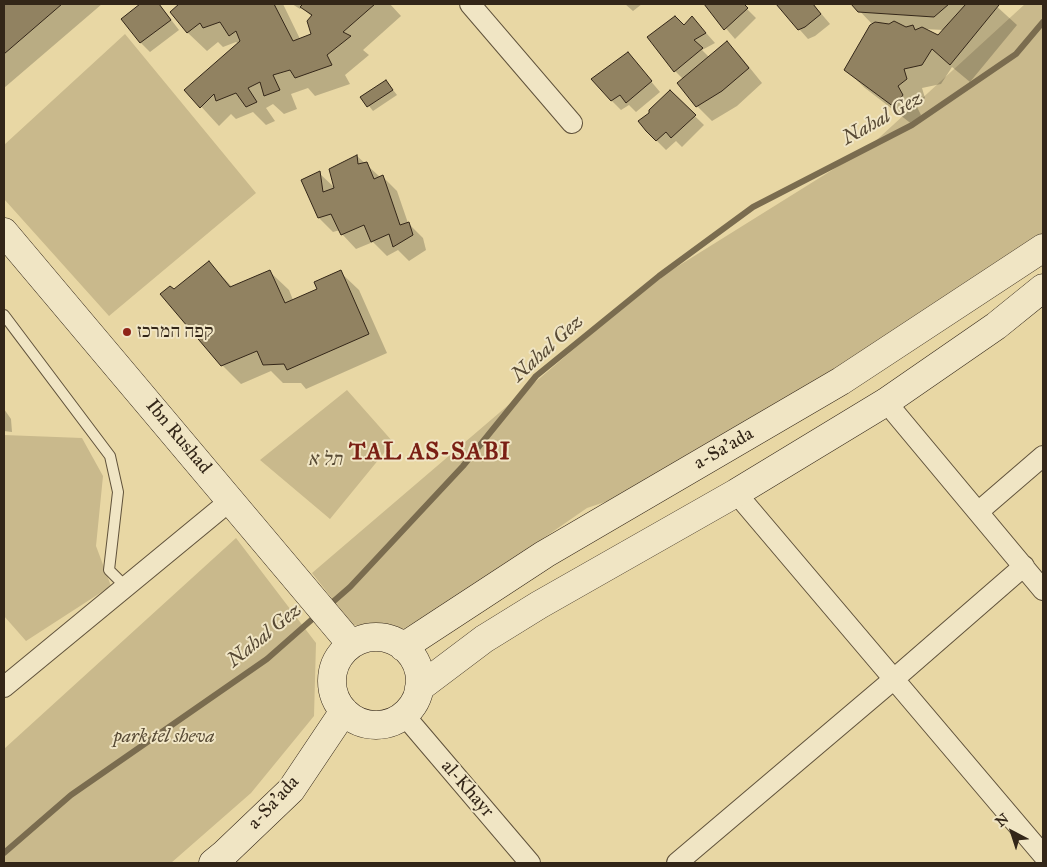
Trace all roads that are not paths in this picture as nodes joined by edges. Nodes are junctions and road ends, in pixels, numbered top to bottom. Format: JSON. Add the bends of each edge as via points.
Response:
{"nodes":[{"id":1,"x":474,"y":5,"type":"edge"},
{"id":2,"x":572,"y":123,"type":"dead end"},
{"id":3,"x":4,"y":232,"type":"edge"},
{"id":4,"x":1043,"y":248,"type":"edge"},
{"id":5,"x":1043,"y":288,"type":"edge"},
{"id":6,"x":4,"y":315,"type":"edge"},
{"id":7,"x":886,"y":402,"type":"junction"},
{"id":8,"x":1043,"y":456,"type":"edge"},
{"id":9,"x":736,"y":493,"type":"junction"},
{"id":10,"x":231,"y":500,"type":"junction"},
{"id":11,"x":978,"y":512,"type":"junction"},
{"id":12,"x":1024,"y":566,"type":"junction"},
{"id":13,"x":126,"y":586,"type":"junction"},
{"id":14,"x":1043,"y":590,"type":"edge"},
{"id":15,"x":351,"y":644,"type":"junction"},
{"id":16,"x":403,"y":647,"type":"junction"},
{"id":17,"x":894,"y":679,"type":"junction"},
{"id":18,"x":4,"y":687,"type":"edge"},
{"id":19,"x":419,"y":688,"type":"junction"},
{"id":20,"x":344,"y":711,"type":"junction"},
{"id":21,"x":404,"y":715,"type":"junction"},
{"id":22,"x":1043,"y":855,"type":"edge"},
{"id":23,"x":213,"y":863,"type":"edge"},
{"id":24,"x":530,"y":863,"type":"edge"},
{"id":25,"x":677,"y":863,"type":"edge"}],
"edges":[{"from":1,"to":2,"type":"street"},
{"from":3,"to":10,"type":"street","name":"Ibn Rushad"},
{"from":4,"to":16,"type":"street","name":"a-Sa'ada","via":[[841,381],[545,554]]},
{"from":5,"to":7,"type":"street","via":[[996,326]]},
{"from":6,"to":13,"type":"lane","via":[[110,456],[118,492],[109,570]]},
{"from":7,"to":9,"type":"street"},
{"from":7,"to":11,"type":"street"},
{"from":8,"to":11,"type":"street"},
{"from":9,"to":17,"type":"street"},
{"from":9,"to":19,"type":"street","via":[[539,605],[484,639]]},
{"from":10,"to":13,"type":"street"},
{"from":10,"to":15,"type":"street","name":"Ibn Rushad"},
{"from":11,"to":12,"type":"street"},
{"from":12,"to":14,"type":"street"},
{"from":12,"to":17,"type":"street"},
{"from":13,"to":18,"type":"street"},
{"from":15,"to":16,"type":"street","via":[[365,638],[380,637]]},
{"from":15,"to":20,"type":"street","via":[[335,663],[331,678],[332,694]]},
{"from":16,"to":19,"type":"street","via":[[418,666]]},
{"from":17,"to":22,"type":"street"},
{"from":17,"to":25,"type":"street"},
{"from":19,"to":21,"type":"street","via":[[411,710]]},
{"from":20,"to":21,"type":"street","via":[[349,718],[363,725],[382,726]]},
{"from":20,"to":23,"type":"street","name":"a-Sa'ada","via":[[291,790]]},
{"from":21,"to":24,"type":"street","name":"al-Khayr"}]}
